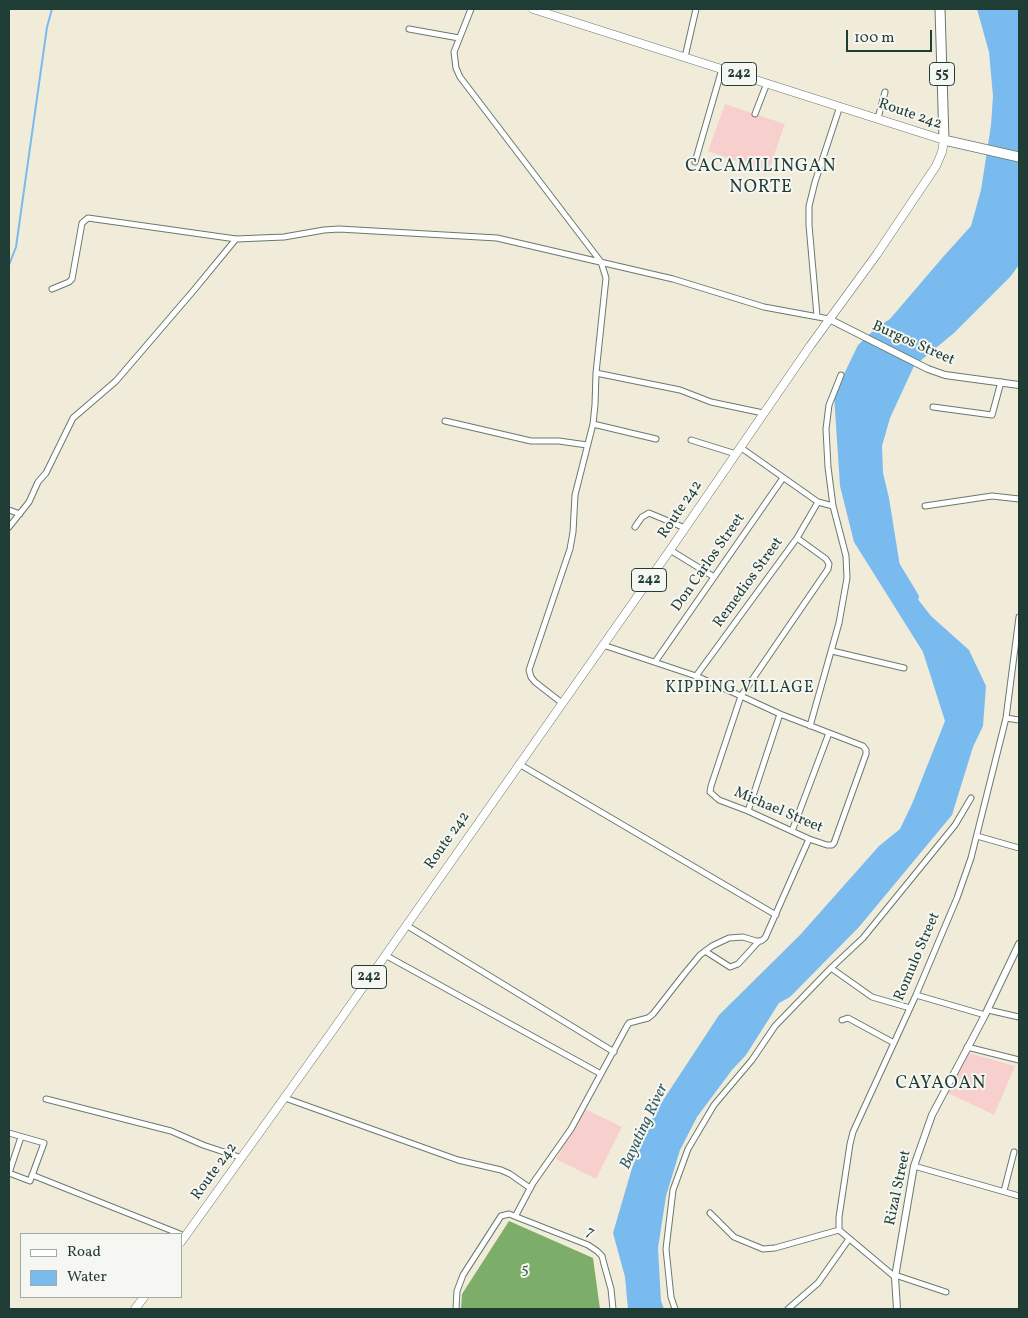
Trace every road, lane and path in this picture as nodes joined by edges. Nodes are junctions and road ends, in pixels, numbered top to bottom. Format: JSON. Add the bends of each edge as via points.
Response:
{"nodes":[{"id":1,"x":471,"y":9,"type":"edge"},
{"id":2,"x":533,"y":9,"type":"edge"},
{"id":3,"x":696,"y":9,"type":"edge"},
{"id":4,"x":940,"y":9,"type":"edge"},
{"id":5,"x":409,"y":29,"type":"dead end"},
{"id":6,"x":459,"y":38,"type":"junction"},
{"id":7,"x":684,"y":57,"type":"junction"},
{"id":8,"x":722,"y":69,"type":"junction"},
{"id":9,"x":767,"y":83,"type":"junction"},
{"id":10,"x":885,"y":92,"type":"dead end"},
{"id":11,"x":840,"y":106,"type":"junction"},
{"id":12,"x":755,"y":114,"type":"dead end"},
{"id":13,"x":878,"y":118,"type":"junction"},
{"id":14,"x":944,"y":140,"type":"junction"},
{"id":15,"x":1019,"y":157,"type":"edge"},
{"id":16,"x":695,"y":162,"type":"dead end"},
{"id":17,"x":236,"y":239,"type":"junction"},
{"id":18,"x":600,"y":262,"type":"junction"},
{"id":19,"x":52,"y":289,"type":"dead end"},
{"id":20,"x":817,"y":316,"type":"junction"},
{"id":21,"x":829,"y":319,"type":"junction"},
{"id":22,"x":596,"y":373,"type":"junction"},
{"id":23,"x":841,"y":375,"type":"dead end"},
{"id":24,"x":1001,"y":382,"type":"junction"},
{"id":25,"x":1019,"y":385,"type":"edge"},
{"id":26,"x":933,"y":407,"type":"dead end"},
{"id":27,"x":763,"y":413,"type":"junction"},
{"id":28,"x":445,"y":421,"type":"dead end"},
{"id":29,"x":592,"y":424,"type":"junction"},
{"id":30,"x":656,"y":439,"type":"dead end"},
{"id":31,"x":691,"y":440,"type":"dead end"},
{"id":32,"x":587,"y":445,"type":"junction"},
{"id":33,"x":738,"y":450,"type":"junction"},
{"id":34,"x":783,"y":478,"type":"junction"},
{"id":35,"x":1019,"y":498,"type":"edge"},
{"id":36,"x":818,"y":502,"type":"junction"},
{"id":37,"x":833,"y":506,"type":"junction"},
{"id":38,"x":925,"y":506,"type":"dead end"},
{"id":39,"x":9,"y":510,"type":"edge"},
{"id":40,"x":20,"y":514,"type":"junction"},
{"id":41,"x":9,"y":527,"type":"edge"},
{"id":42,"x":635,"y":527,"type":"dead end"},
{"id":43,"x":685,"y":528,"type":"junction"},
{"id":44,"x":797,"y":538,"type":"junction"},
{"id":45,"x":670,"y":550,"type":"junction"},
{"id":46,"x":714,"y":577,"type":"junction"},
{"id":47,"x":1019,"y":617,"type":"edge"},
{"id":48,"x":603,"y":645,"type":"junction"},
{"id":49,"x":832,"y":652,"type":"junction"},
{"id":50,"x":655,"y":662,"type":"junction"},
{"id":51,"x":904,"y":668,"type":"dead end"},
{"id":52,"x":696,"y":676,"type":"junction"},
{"id":53,"x":741,"y":696,"type":"junction"},
{"id":54,"x":562,"y":703,"type":"junction"},
{"id":55,"x":780,"y":714,"type":"junction"},
{"id":56,"x":1006,"y":718,"type":"junction"},
{"id":57,"x":1019,"y":720,"type":"edge"},
{"id":58,"x":810,"y":726,"type":"junction"},
{"id":59,"x":829,"y":733,"type":"junction"},
{"id":60,"x":519,"y":764,"type":"junction"},
{"id":61,"x":971,"y":798,"type":"dead end"},
{"id":62,"x":748,"y":811,"type":"junction"},
{"id":63,"x":792,"y":831,"type":"junction"},
{"id":64,"x":977,"y":836,"type":"junction"},
{"id":65,"x":809,"y":839,"type":"junction"},
{"id":66,"x":1019,"y":848,"type":"edge"},
{"id":67,"x":776,"y":915,"type":"junction"},
{"id":68,"x":406,"y":924,"type":"junction"},
{"id":69,"x":759,"y":941,"type":"junction"},
{"id":70,"x":1019,"y":944,"type":"edge"},
{"id":71,"x":705,"y":951,"type":"junction"},
{"id":72,"x":385,"y":955,"type":"junction"},
{"id":73,"x":831,"y":968,"type":"junction"},
{"id":74,"x":916,"y":994,"type":"junction"},
{"id":75,"x":910,"y":1008,"type":"junction"},
{"id":76,"x":986,"y":1012,"type":"junction"},
{"id":77,"x":1019,"y":1018,"type":"edge"},
{"id":78,"x":842,"y":1020,"type":"dead end"},
{"id":79,"x":894,"y":1043,"type":"junction"},
{"id":80,"x":967,"y":1047,"type":"junction"},
{"id":81,"x":614,"y":1052,"type":"junction"},
{"id":82,"x":1019,"y":1060,"type":"edge"},
{"id":83,"x":601,"y":1074,"type":"junction"},
{"id":84,"x":285,"y":1098,"type":"junction"},
{"id":85,"x":46,"y":1099,"type":"dead end"},
{"id":86,"x":9,"y":1133,"type":"edge"},
{"id":87,"x":21,"y":1137,"type":"junction"},
{"id":88,"x":1014,"y":1152,"type":"dead end"},
{"id":89,"x":242,"y":1158,"type":"junction"},
{"id":90,"x":914,"y":1166,"type":"junction"},
{"id":91,"x":9,"y":1173,"type":"edge"},
{"id":92,"x":32,"y":1175,"type":"junction"},
{"id":93,"x":530,"y":1188,"type":"junction"},
{"id":94,"x":1004,"y":1191,"type":"junction"},
{"id":95,"x":1019,"y":1196,"type":"edge"},
{"id":96,"x":710,"y":1213,"type":"dead end"},
{"id":97,"x":516,"y":1216,"type":"junction"},
{"id":98,"x":839,"y":1230,"type":"junction"},
{"id":99,"x":172,"y":1233,"type":"edge"},
{"id":100,"x":182,"y":1237,"type":"edge"},
{"id":101,"x":849,"y":1239,"type":"junction"},
{"id":102,"x":895,"y":1276,"type":"junction"},
{"id":103,"x":946,"y":1292,"type":"dead end"},
{"id":104,"x":143,"y":1298,"type":"edge"},
{"id":105,"x":135,"y":1309,"type":"edge"},
{"id":106,"x":456,"y":1309,"type":"edge"},
{"id":107,"x":613,"y":1309,"type":"edge"},
{"id":108,"x":675,"y":1309,"type":"edge"},
{"id":109,"x":788,"y":1309,"type":"edge"},
{"id":110,"x":897,"y":1309,"type":"edge"}],
"edges":[{"from":1,"to":6,"type":"street"},
{"from":2,"to":7,"type":"main road","name":"Route 242","number":"242"},
{"from":3,"to":7,"type":"street"},
{"from":4,"to":14,"type":"highway","number":"55"},
{"from":5,"to":6,"type":"street"},
{"from":6,"to":18,"type":"street","via":[[454,61],[460,77]]},
{"from":7,"to":8,"type":"main road","name":"Route 242","number":"242"},
{"from":8,"to":9,"type":"main road","name":"Route 242","number":"242"},
{"from":8,"to":16,"type":"street"},
{"from":9,"to":11,"type":"main road","name":"Route 242","number":"242"},
{"from":9,"to":12,"type":"street"},
{"from":10,"to":13,"type":"street"},
{"from":11,"to":13,"type":"main road","name":"Route 242","number":"242"},
{"from":11,"to":20,"type":"street","via":[[809,206]]},
{"from":13,"to":14,"type":"main road","name":"Route 242","number":"242"},
{"from":14,"to":15,"type":"highway"},
{"from":14,"to":21,"type":"main road","name":"Route 242","number":"242","via":[[936,166]]},
{"from":17,"to":18,"type":"street","via":[[284,237],[331,229],[412,232],[497,238]]},
{"from":17,"to":19,"type":"street","via":[[88,218],[82,223],[72,279]]},
{"from":17,"to":40,"type":"street","via":[[116,381],[73,418],[46,473]]},
{"from":18,"to":20,"type":"street","via":[[673,279],[764,307]]},
{"from":18,"to":22,"type":"street","via":[[606,285]]},
{"from":20,"to":21,"type":"street"},
{"from":21,"to":24,"type":"street","name":"Burgos Street","via":[[928,369],[956,378]]},
{"from":21,"to":27,"type":"main road","name":"Route 242","number":"242"},
{"from":22,"to":27,"type":"street","via":[[680,390],[706,400]]},
{"from":22,"to":29,"type":"street"},
{"from":23,"to":37,"type":"street","via":[[829,405],[826,429]]},
{"from":24,"to":25,"type":"street","name":"Burgos Street"},
{"from":24,"to":26,"type":"street","via":[[992,415]]},
{"from":27,"to":33,"type":"main road","name":"Route 242","number":"242"},
{"from":28,"to":32,"type":"street","via":[[531,441]]},
{"from":29,"to":30,"type":"street"},
{"from":29,"to":32,"type":"street"},
{"from":31,"to":33,"type":"street"},
{"from":32,"to":54,"type":"street","via":[[575,495],[570,549],[529,670],[534,682]]},
{"from":33,"to":34,"type":"street"},
{"from":33,"to":43,"type":"main road","name":"Route 242","number":"242"},
{"from":34,"to":36,"type":"street"},
{"from":34,"to":46,"type":"street","name":"Don Carlos Street"},
{"from":35,"to":38,"type":"street","via":[[992,496]]},
{"from":36,"to":37,"type":"street"},
{"from":36,"to":44,"type":"street","name":"Remedios Street"},
{"from":37,"to":49,"type":"street","via":[[846,556],[847,578]]},
{"from":39,"to":40,"type":"street"},
{"from":40,"to":41,"type":"street"},
{"from":42,"to":43,"type":"street","via":[[642,517],[650,513]]},
{"from":43,"to":45,"type":"main road","name":"Route 242","number":"242"},
{"from":44,"to":52,"type":"street","name":"Remedios Street"},
{"from":44,"to":53,"type":"street","via":[[826,560],[828,569]]},
{"from":45,"to":46,"type":"street"},
{"from":45,"to":48,"type":"main road","name":"Route 242","number":"242"},
{"from":46,"to":50,"type":"street","name":"Don Carlos Street"},
{"from":47,"to":56,"type":"street","name":"Romulo Street"},
{"from":48,"to":50,"type":"street"},
{"from":48,"to":54,"type":"main road","name":"Route 242","number":"242"},
{"from":49,"to":51,"type":"street"},
{"from":49,"to":58,"type":"street"},
{"from":50,"to":52,"type":"street"},
{"from":52,"to":53,"type":"street"},
{"from":53,"to":55,"type":"street"},
{"from":53,"to":62,"type":"street","name":"Michael Street","via":[[710,792],[719,800]]},
{"from":54,"to":60,"type":"main road","name":"Route 242","number":"242"},
{"from":55,"to":58,"type":"street"},
{"from":55,"to":62,"type":"street"},
{"from":56,"to":57,"type":"street"},
{"from":56,"to":64,"type":"street","name":"Romulo Street"},
{"from":58,"to":59,"type":"street"},
{"from":59,"to":63,"type":"street"},
{"from":59,"to":65,"type":"street","name":"Michael Street","via":[[866,750],[834,843],[827,845]]},
{"from":60,"to":67,"type":"street"},
{"from":60,"to":68,"type":"main road","name":"Route 242","number":"242"},
{"from":61,"to":73,"type":"street","via":[[955,825],[863,938]]},
{"from":62,"to":63,"type":"street","name":"Michael Street"},
{"from":63,"to":65,"type":"street","name":"Michael Street"},
{"from":64,"to":66,"type":"street"},
{"from":64,"to":74,"type":"street","name":"Romulo Street","via":[[957,898]]},
{"from":65,"to":67,"type":"street"},
{"from":67,"to":69,"type":"street","via":[[766,938]]},
{"from":68,"to":72,"type":"main road","name":"Route 242","number":"242"},
{"from":68,"to":81,"type":"street"},
{"from":69,"to":71,"type":"street","via":[[729,938]]},
{"from":69,"to":71,"type":"street","via":[[747,956],[730,967]]},
{"from":70,"to":76,"type":"street","name":"Rizal Street"},
{"from":71,"to":81,"type":"street","via":[[653,1014],[629,1023]]},
{"from":72,"to":83,"type":"street"},
{"from":72,"to":84,"type":"main road","name":"Route 242","number":"242"},
{"from":73,"to":75,"type":"street","via":[[872,997]]},
{"from":73,"to":108,"type":"street","via":[[775,1026],[752,1060],[714,1105],[688,1149],[673,1190],[666,1249]]},
{"from":74,"to":75,"type":"street","name":"Romulo Street"},
{"from":74,"to":76,"type":"street"},
{"from":75,"to":79,"type":"street","name":"Romulo Street"},
{"from":76,"to":77,"type":"street"},
{"from":76,"to":80,"type":"street","name":"Rizal Street"},
{"from":78,"to":79,"type":"street","via":[[848,1018]]},
{"from":79,"to":98,"type":"street","name":"Romulo Street","via":[[853,1132]]},
{"from":80,"to":82,"type":"street"},
{"from":80,"to":90,"type":"street","name":"Rizal Street","via":[[932,1115]]},
{"from":81,"to":83,"type":"street"},
{"from":83,"to":93,"type":"street","via":[[571,1129]]},
{"from":84,"to":89,"type":"main road","name":"Route 242","number":"242"},
{"from":84,"to":93,"type":"street","via":[[458,1160],[501,1170]]},
{"from":85,"to":89,"type":"street","via":[[171,1131]]},
{"from":86,"to":87,"type":"street"},
{"from":87,"to":91,"type":"street"},
{"from":87,"to":92,"type":"street","via":[[44,1143]]},
{"from":88,"to":94,"type":"street"},
{"from":89,"to":100,"type":"main road","name":"Route 242","number":"242"},
{"from":90,"to":94,"type":"street"},
{"from":90,"to":102,"type":"street","name":"Rizal Street"},
{"from":91,"to":92,"type":"street","via":[[30,1181]]},
{"from":92,"to":99,"type":"street"},
{"from":93,"to":97,"type":"street"},
{"from":94,"to":95,"type":"street"},
{"from":96,"to":98,"type":"street","via":[[734,1237],[767,1250]]},
{"from":97,"to":106,"type":"street","via":[[500,1216],[459,1282]]},
{"from":97,"to":107,"type":"street","name":"7","via":[[597,1251],[602,1256]]},
{"from":98,"to":101,"type":"street"},
{"from":101,"to":102,"type":"street"},
{"from":101,"to":109,"type":"street","via":[[818,1283]]},
{"from":102,"to":103,"type":"street"},
{"from":102,"to":110,"type":"street","name":"Rizal Street"},
{"from":104,"to":105,"type":"main road"}]}
